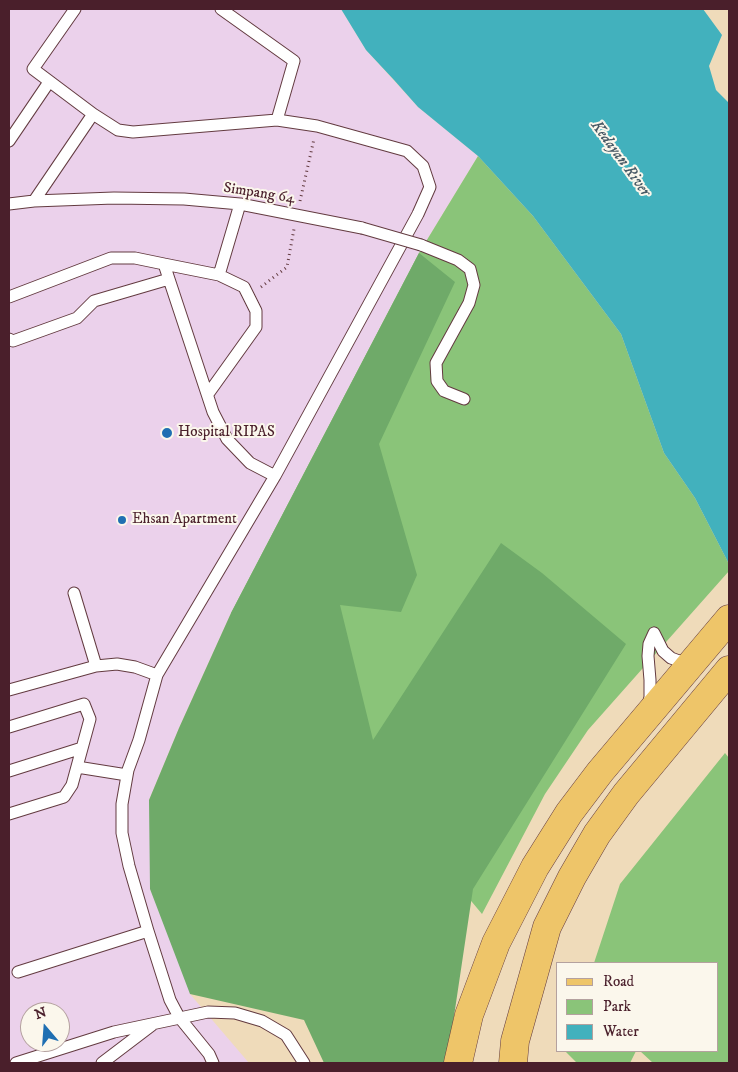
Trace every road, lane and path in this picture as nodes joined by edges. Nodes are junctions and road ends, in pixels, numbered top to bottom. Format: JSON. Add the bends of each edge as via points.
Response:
{"nodes":[{"id":1,"x":75,"y":9,"type":"edge"},
{"id":2,"x":221,"y":9,"type":"edge"},
{"id":3,"x":49,"y":82,"type":"junction"},
{"id":4,"x":93,"y":114,"type":"junction"},
{"id":5,"x":277,"y":120,"type":"junction"},
{"id":6,"x":317,"y":126,"type":"junction"},
{"id":7,"x":9,"y":141,"type":"edge"},
{"id":8,"x":34,"y":201,"type":"junction"},
{"id":9,"x":9,"y":204,"type":"edge"},
{"id":10,"x":240,"y":204,"type":"junction"},
{"id":11,"x":297,"y":214,"type":"junction"},
{"id":12,"x":164,"y":264,"type":"junction"},
{"id":13,"x":219,"y":275,"type":"junction"},
{"id":14,"x":169,"y":279,"type":"junction"},
{"id":15,"x":248,"y":296,"type":"junction"},
{"id":16,"x":9,"y":297,"type":"edge"},
{"id":17,"x":9,"y":339,"type":"edge"},
{"id":18,"x":208,"y":394,"type":"junction"},
{"id":19,"x":464,"y":399,"type":"dead end"},
{"id":20,"x":275,"y":476,"type":"junction"},
{"id":21,"x":74,"y":593,"type":"dead end"},
{"id":22,"x":723,"y":626,"type":"edge"},
{"id":23,"x":694,"y":660,"type":"junction"},
{"id":24,"x":96,"y":666,"type":"junction"},
{"id":25,"x":729,"y":670,"type":"edge"},
{"id":26,"x":157,"y":675,"type":"junction"},
{"id":27,"x":9,"y":690,"type":"edge"},
{"id":28,"x":644,"y":720,"type":"junction"},
{"id":29,"x":9,"y":728,"type":"edge"},
{"id":30,"x":82,"y":748,"type":"junction"},
{"id":31,"x":77,"y":767,"type":"junction"},
{"id":32,"x":9,"y":771,"type":"edge"},
{"id":33,"x":127,"y":775,"type":"junction"},
{"id":34,"x":9,"y":814,"type":"edge"},
{"id":35,"x":148,"y":931,"type":"junction"},
{"id":36,"x":18,"y":972,"type":"dead end"},
{"id":37,"x":179,"y":1017,"type":"junction"},
{"id":38,"x":155,"y":1023,"type":"junction"},
{"id":39,"x":16,"y":1063,"type":"edge"},
{"id":40,"x":102,"y":1063,"type":"edge"},
{"id":41,"x":213,"y":1063,"type":"edge"},
{"id":42,"x":304,"y":1063,"type":"edge"},
{"id":43,"x":458,"y":1063,"type":"edge"},
{"id":44,"x":513,"y":1063,"type":"edge"}],
"edges":[{"from":1,"to":3,"type":"lane","via":[[33,69]]},
{"from":2,"to":5,"type":"lane","via":[[294,61]]},
{"from":3,"to":4,"type":"lane"},
{"from":3,"to":7,"type":"lane"},
{"from":4,"to":5,"type":"lane","via":[[118,130],[133,132]]},
{"from":4,"to":8,"type":"lane"},
{"from":5,"to":6,"type":"lane"},
{"from":6,"to":11,"type":"path"},
{"from":6,"to":20,"type":"lane","via":[[407,151],[423,166],[430,187]]},
{"from":8,"to":9,"type":"lane","name":"Simpang 64"},
{"from":8,"to":10,"type":"lane","name":"Simpang 64","via":[[124,198]]},
{"from":10,"to":11,"type":"lane","name":"Simpang 64"},
{"from":10,"to":13,"type":"lane"},
{"from":11,"to":15,"type":"path","via":[[287,267]]},
{"from":11,"to":19,"type":"lane","name":"Simpang 64","bridge":true,"via":[[420,245],[458,260],[470,269],[474,285],[469,303],[436,364],[437,381],[444,391]]},
{"from":12,"to":13,"type":"lane"},
{"from":12,"to":14,"type":"lane"},
{"from":12,"to":16,"type":"lane","via":[[135,258],[111,258]]},
{"from":13,"to":15,"type":"lane","via":[[244,286]]},
{"from":14,"to":17,"type":"lane","via":[[94,301],[77,318],[12,342]]},
{"from":14,"to":18,"type":"lane"},
{"from":15,"to":18,"type":"lane","via":[[256,311],[256,327]]},
{"from":18,"to":20,"type":"lane","via":[[227,439],[250,462]]},
{"from":20,"to":26,"type":"lane"},
{"from":21,"to":24,"type":"lane"},
{"from":22,"to":23,"type":"main road"},
{"from":23,"to":28,"type":"main road"},
{"from":23,"to":28,"type":"lane","via":[[671,658],[663,652],[654,633],[648,656],[650,696]]},
{"from":24,"to":26,"type":"lane","via":[[117,664]]},
{"from":24,"to":27,"type":"lane"},
{"from":25,"to":44,"type":"main road","via":[[626,794],[572,877],[547,927]]},
{"from":26,"to":33,"type":"lane"},
{"from":28,"to":43,"type":"main road","via":[[569,813],[535,867],[496,943],[469,1016]]},
{"from":29,"to":30,"type":"lane","via":[[84,704],[90,719]]},
{"from":30,"to":31,"type":"lane"},
{"from":30,"to":32,"type":"lane"},
{"from":31,"to":33,"type":"lane"},
{"from":31,"to":34,"type":"lane","via":[[72,786],[64,797]]},
{"from":33,"to":35,"type":"lane","via":[[122,833]]},
{"from":35,"to":36,"type":"lane"},
{"from":35,"to":37,"type":"lane","via":[[170,1000]]},
{"from":37,"to":38,"type":"lane"},
{"from":37,"to":41,"type":"lane"},
{"from":37,"to":42,"type":"lane","via":[[208,1012],[235,1013],[262,1021],[286,1035]]},
{"from":38,"to":39,"type":"lane","via":[[114,1032]]},
{"from":38,"to":40,"type":"lane"}]}
